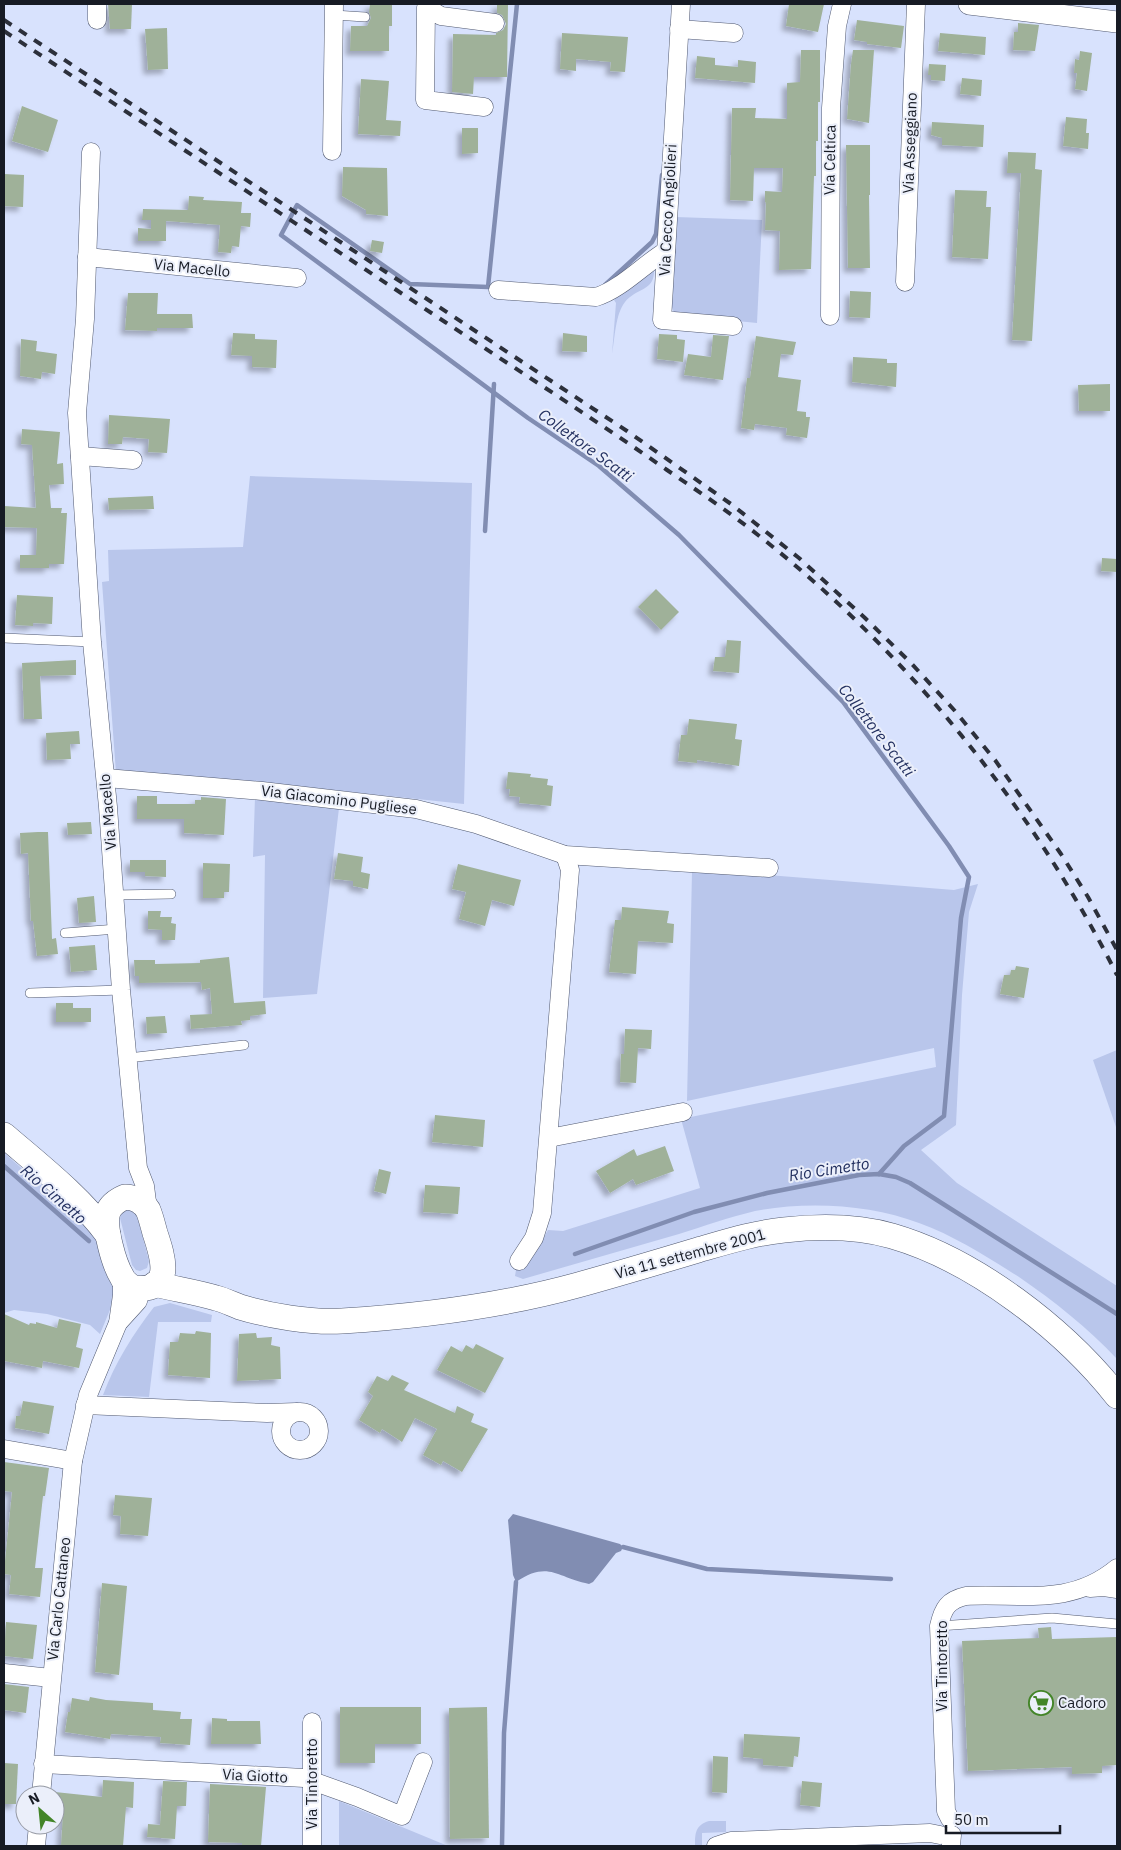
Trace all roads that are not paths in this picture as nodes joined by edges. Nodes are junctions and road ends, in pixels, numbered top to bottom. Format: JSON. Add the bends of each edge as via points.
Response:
{"nodes":[{"id":1,"x":681,"y":4,"type":"edge"},
{"id":2,"x":842,"y":4,"type":"edge"},
{"id":3,"x":916,"y":4,"type":"edge"},
{"id":4,"x":969,"y":4,"type":"edge"},
{"id":5,"x":976,"y":4,"type":"edge"},
{"id":6,"x":426,"y":5,"type":"edge"},
{"id":7,"x":334,"y":9,"type":"edge"},
{"id":8,"x":365,"y":17,"type":"dead end"},
{"id":9,"x":1117,"y":22,"type":"edge"},
{"id":10,"x":495,"y":23,"type":"dead end"},
{"id":11,"x":679,"y":29,"type":"junction"},
{"id":12,"x":734,"y":33,"type":"dead end"},
{"id":13,"x":484,"y":107,"type":"dead end"},
{"id":14,"x":332,"y":151,"type":"dead end"},
{"id":15,"x":91,"y":152,"type":"dead end"},
{"id":16,"x":666,"y":251,"type":"junction"},
{"id":17,"x":87,"y":257,"type":"junction"},
{"id":18,"x":297,"y":278,"type":"dead end"},
{"id":19,"x":905,"y":282,"type":"dead end"},
{"id":20,"x":498,"y":290,"type":"dead end"},
{"id":21,"x":830,"y":316,"type":"dead end"},
{"id":22,"x":733,"y":326,"type":"dead end"},
{"id":23,"x":80,"y":456,"type":"junction"},
{"id":24,"x":133,"y":460,"type":"dead end"},
{"id":25,"x":4,"y":638,"type":"edge"},
{"id":26,"x":92,"y":642,"type":"junction"},
{"id":27,"x":106,"y":778,"type":"junction"},
{"id":28,"x":565,"y":855,"type":"junction"},
{"id":29,"x":769,"y":868,"type":"dead end"},
{"id":30,"x":170,"y":894,"type":"dead end"},
{"id":31,"x":114,"y":895,"type":"junction"},
{"id":32,"x":116,"y":929,"type":"junction"},
{"id":33,"x":65,"y":933,"type":"dead end"},
{"id":34,"x":120,"y":990,"type":"junction"},
{"id":35,"x":30,"y":993,"type":"dead end"},
{"id":36,"x":244,"y":1045,"type":"dead end"},
{"id":37,"x":128,"y":1058,"type":"junction"},
{"id":38,"x":684,"y":1112,"type":"dead end"},
{"id":39,"x":4,"y":1135,"type":"edge"},
{"id":40,"x":549,"y":1138,"type":"junction"},
{"id":41,"x":138,"y":1168,"type":"junction"},
{"id":42,"x":64,"y":1186,"type":"junction"},
{"id":43,"x":119,"y":1200,"type":"junction"},
{"id":44,"x":148,"y":1210,"type":"junction"},
{"id":45,"x":108,"y":1235,"type":"junction"},
{"id":46,"x":163,"y":1257,"type":"junction"},
{"id":47,"x":519,"y":1261,"type":"dead end"},
{"id":48,"x":139,"y":1284,"type":"junction"},
{"id":49,"x":215,"y":1297,"type":"junction"},
{"id":50,"x":1117,"y":1396,"type":"edge"},
{"id":51,"x":85,"y":1405,"type":"junction"},
{"id":52,"x":298,"y":1412,"type":"junction"},
{"id":53,"x":267,"y":1413,"type":"junction"},
{"id":54,"x":283,"y":1424,"type":"junction"},
{"id":55,"x":4,"y":1449,"type":"edge"},
{"id":56,"x":73,"y":1461,"type":"junction"},
{"id":57,"x":1117,"y":1568,"type":"edge"},
{"id":58,"x":1085,"y":1588,"type":"junction"},
{"id":59,"x":1117,"y":1589,"type":"edge"},
{"id":60,"x":1117,"y":1624,"type":"edge"},
{"id":61,"x":939,"y":1626,"type":"junction"},
{"id":62,"x":4,"y":1673,"type":"edge"},
{"id":63,"x":51,"y":1678,"type":"junction"},
{"id":64,"x":312,"y":1722,"type":"dead end"},
{"id":65,"x":423,"y":1762,"type":"dead end"},
{"id":66,"x":43,"y":1764,"type":"junction"},
{"id":67,"x":312,"y":1780,"type":"junction"},
{"id":68,"x":42,"y":1785,"type":"edge"},
{"id":69,"x":944,"y":1831,"type":"edge"},
{"id":70,"x":312,"y":1846,"type":"edge"},
{"id":71,"x":716,"y":1846,"type":"edge"}],
"edges":[{"from":1,"to":11,"type":"street","name":"Via Cecco Angiolieri"},
{"from":2,"to":21,"type":"street","name":"Via Celtica","via":[[837,26],[831,108]]},
{"from":3,"to":19,"type":"street","name":"Via Asseggiano"},
{"from":4,"to":5,"type":"street"},
{"from":5,"to":9,"type":"street"},
{"from":6,"to":10,"type":"street","via":[[442,16]]},
{"from":6,"to":13,"type":"street","via":[[425,100]]},
{"from":7,"to":8,"type":"lane"},
{"from":7,"to":14,"type":"street"},
{"from":11,"to":12,"type":"street"},
{"from":11,"to":16,"type":"street","name":"Via Cecco Angiolieri"},
{"from":15,"to":17,"type":"street","name":"Via Macello"},
{"from":16,"to":20,"type":"street","via":[[611,292],[596,297]]},
{"from":16,"to":22,"type":"street","name":"Via Cecco Angiolieri","via":[[662,320]]},
{"from":17,"to":18,"type":"street","name":"Via Macello"},
{"from":17,"to":23,"type":"street","name":"Via Macello","via":[[77,413]]},
{"from":23,"to":24,"type":"street"},
{"from":23,"to":26,"type":"street","name":"Via Macello"},
{"from":25,"to":26,"type":"lane"},
{"from":26,"to":27,"type":"street","name":"Via Macello"},
{"from":27,"to":28,"type":"street","name":"Via Giacomino Pugliese","via":[[262,791],[416,809],[476,824]]},
{"from":27,"to":31,"type":"street","name":"Via Macello"},
{"from":28,"to":29,"type":"street","name":"Via Giacomino Pugliese"},
{"from":28,"to":40,"type":"street","via":[[570,870]]},
{"from":30,"to":31,"type":"lane"},
{"from":31,"to":32,"type":"street","name":"Via Macello"},
{"from":32,"to":33,"type":"lane"},
{"from":32,"to":34,"type":"street","name":"Via Macello"},
{"from":34,"to":35,"type":"lane"},
{"from":34,"to":37,"type":"street","name":"Via Macello"},
{"from":36,"to":37,"type":"lane"},
{"from":37,"to":41,"type":"street","name":"Via Macello"},
{"from":38,"to":40,"type":"street"},
{"from":39,"to":42,"type":"main road"},
{"from":40,"to":47,"type":"street","via":[[542,1213],[534,1238]]},
{"from":41,"to":43,"type":"street","name":"Via Macello"},
{"from":41,"to":44,"type":"street","name":"Via Macello","via":[[145,1186]]},
{"from":42,"to":43,"type":"main road","via":[[100,1201]]},
{"from":42,"to":45,"type":"main road"},
{"from":43,"to":44,"type":"main road","via":[[133,1197]]},
{"from":43,"to":45,"type":"main road","via":[[108,1210]]},
{"from":44,"to":46,"type":"main road","name":"Via 11 settembre 2001"},
{"from":45,"to":48,"type":"main road"},
{"from":46,"to":48,"type":"main road","name":"Via 11 settembre 2001","via":[[161,1277]]},
{"from":46,"to":49,"type":"main road","name":"Via 11 settembre 2001","via":[[186,1280]]},
{"from":48,"to":49,"type":"main road","name":"Via 11 settembre 2001"},
{"from":48,"to":51,"type":"street","name":"Via Carlo Cattaneo","via":[[122,1295],[118,1323]]},
{"from":49,"to":50,"type":"main road","name":"Via 11 settembre 2001","via":[[272,1316],[340,1322],[520,1300],[752,1235],[820,1227],[854,1229],[891,1236],[925,1248],[975,1273],[1030,1310],[1079,1352]]},
{"from":51,"to":53,"type":"street"},
{"from":51,"to":56,"type":"street","name":"Via Carlo Cattaneo"},
{"from":52,"to":53,"type":"street"},
{"from":52,"to":54,"type":"street","via":[[287,1417]]},
{"from":52,"to":54,"type":"street","via":[[310,1414],[318,1423],[319,1435],[313,1446],[301,1450],[289,1446],[282,1436]]},
{"from":53,"to":54,"type":"street"},
{"from":55,"to":56,"type":"street"},
{"from":56,"to":63,"type":"street","name":"Via Carlo Cattaneo"},
{"from":57,"to":58,"type":"street","name":"Via Tintoretto"},
{"from":58,"to":59,"type":"street","name":"Via Tintoretto"},
{"from":58,"to":61,"type":"street","name":"Via Tintoretto","via":[[1034,1597],[976,1595],[956,1598],[944,1608]]},
{"from":60,"to":61,"type":"lane","via":[[1052,1618]]},
{"from":61,"to":69,"type":"street","name":"Via Tintoretto"},
{"from":62,"to":63,"type":"street"},
{"from":63,"to":66,"type":"street","name":"Via Carlo Cattaneo"},
{"from":64,"to":67,"type":"street","name":"Via Tintoretto"},
{"from":65,"to":67,"type":"street","name":"Via Giotto","via":[[402,1816]]},
{"from":66,"to":67,"type":"street","name":"Via Giotto"},
{"from":66,"to":68,"type":"street","name":"Via Carlo Cattaneo"},
{"from":67,"to":70,"type":"street","name":"Via Tintoretto"},
{"from":69,"to":71,"type":"street","name":"Via Tintoretto","via":[[731,1840]]}]}
